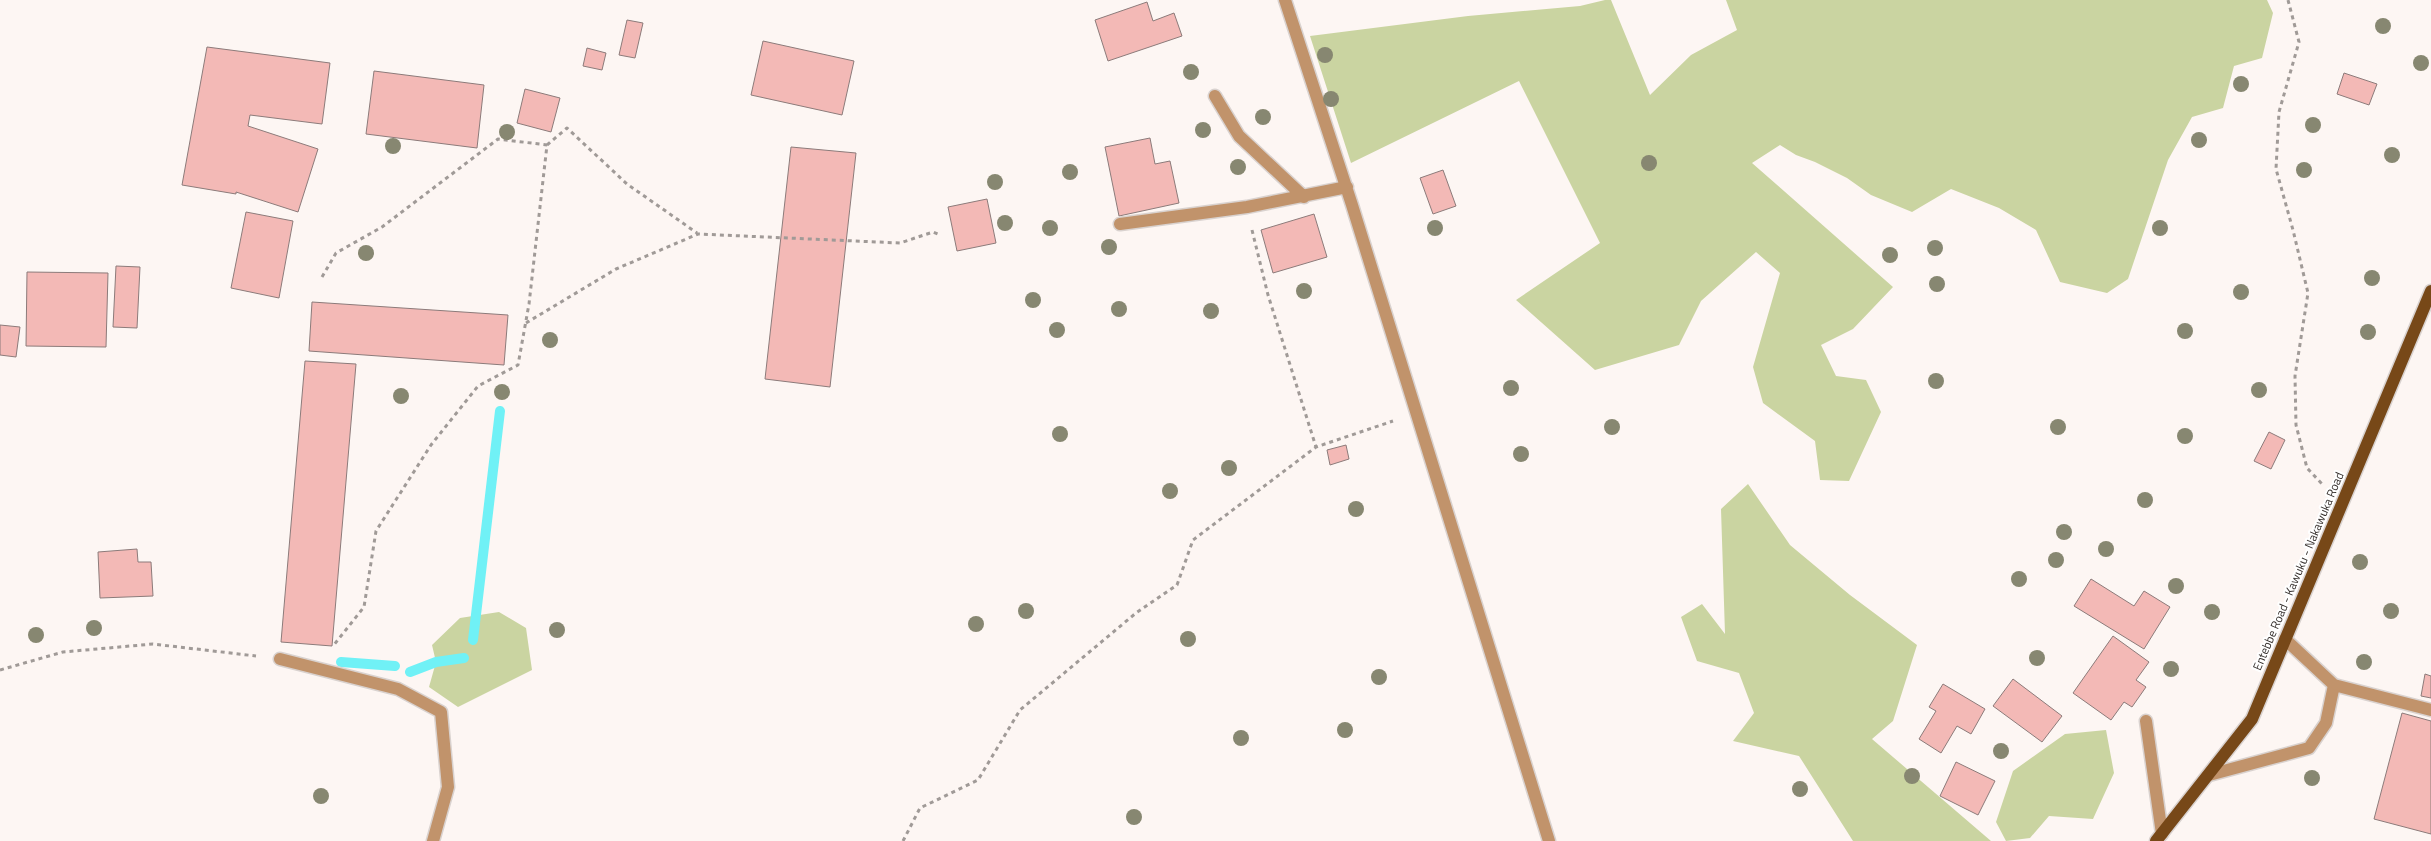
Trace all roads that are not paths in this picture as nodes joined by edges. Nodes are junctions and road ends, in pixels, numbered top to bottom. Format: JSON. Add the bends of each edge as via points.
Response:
{"nodes":[{"id":1,"x":1285,"y":0,"type":"edge"},
{"id":2,"x":1215,"y":96,"type":"dead end"},
{"id":3,"x":1347,"y":187,"type":"junction"},
{"id":4,"x":1304,"y":197,"type":"junction"},
{"id":5,"x":1120,"y":224,"type":"dead end"},
{"id":6,"x":2431,"y":291,"type":"edge"},
{"id":7,"x":2285,"y":639,"type":"junction"},
{"id":8,"x":280,"y":659,"type":"road end"},
{"id":9,"x":2334,"y":685,"type":"junction"},
{"id":10,"x":2431,"y":710,"type":"edge"},
{"id":11,"x":2146,"y":721,"type":"dead end"},
{"id":12,"x":2209,"y":774,"type":"junction"},
{"id":13,"x":2159,"y":837,"type":"edge"},
{"id":14,"x":433,"y":841,"type":"edge"},
{"id":15,"x":1549,"y":841,"type":"edge"}],
"edges":[{"from":1,"to":3,"type":"street"},
{"from":2,"to":4,"type":"street","via":[[1239,136]]},
{"from":3,"to":4,"type":"street"},
{"from":3,"to":15,"type":"street"},
{"from":4,"to":5,"type":"street"},
{"from":6,"to":7,"type":"main road","name":"Entebbe Road - Kawuku - Nakawuka Road"},
{"from":7,"to":9,"type":"street"},
{"from":7,"to":12,"type":"main road","name":"Entebbe Road - Kawuku - Nakawuka Road","via":[[2252,719]]},
{"from":8,"to":14,"type":"street","via":[[398,689],[441,712],[448,787]]},
{"from":9,"to":10,"type":"street"},
{"from":9,"to":12,"type":"street","via":[[2326,723],[2309,748]]},
{"from":11,"to":13,"type":"street"},
{"from":12,"to":13,"type":"main road","name":"Entebbe Road - Kawuku - Nakawuka Road"}]}
